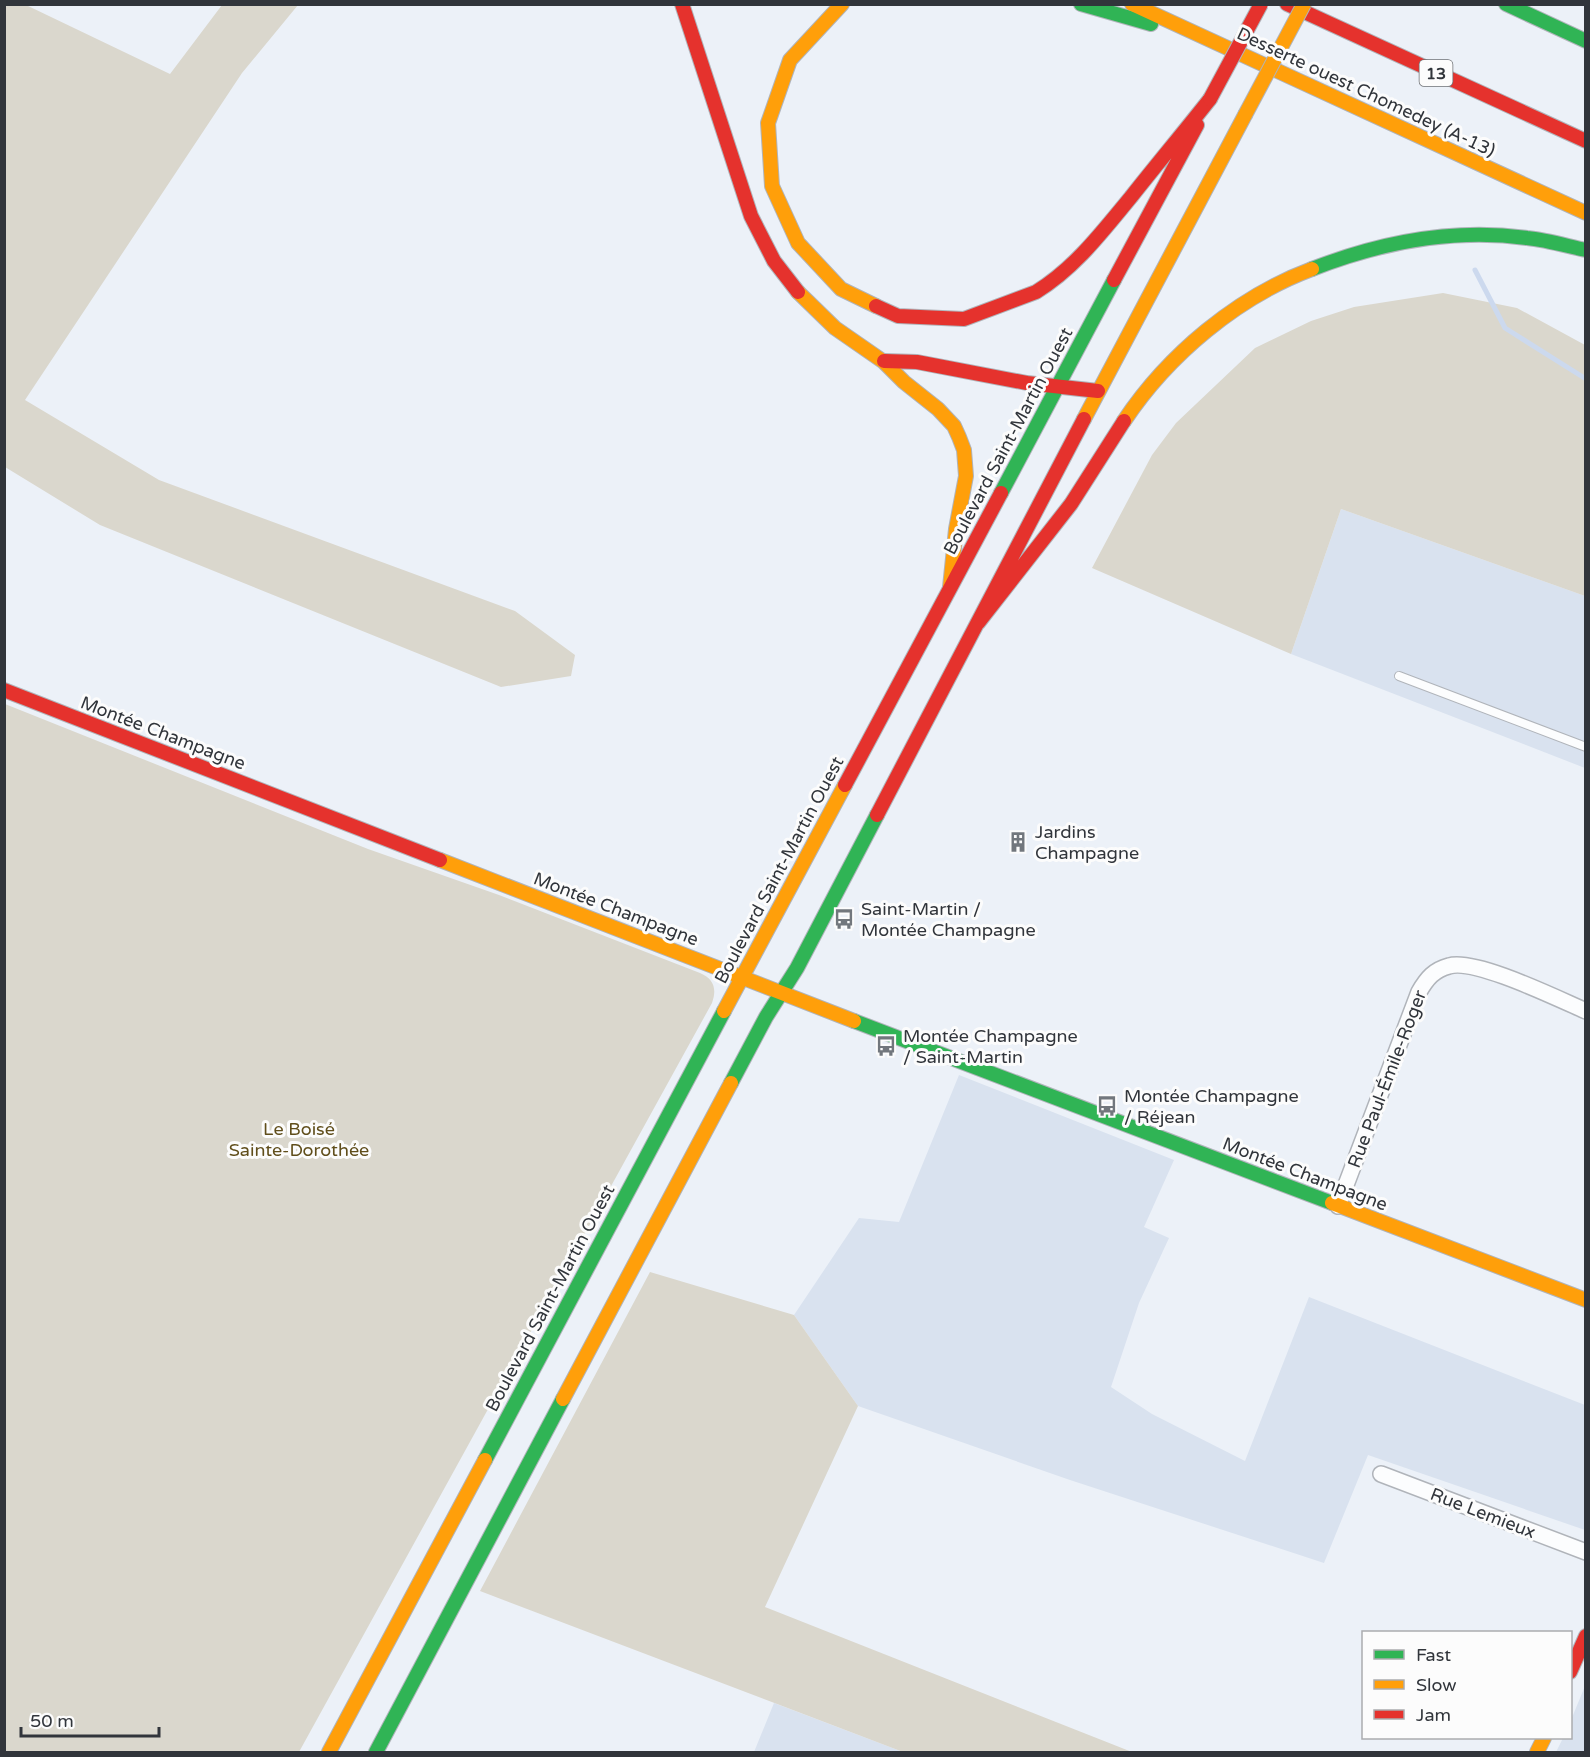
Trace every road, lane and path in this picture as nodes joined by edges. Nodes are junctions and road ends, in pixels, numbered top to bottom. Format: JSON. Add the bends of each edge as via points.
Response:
{"nodes":[{"id":1,"x":682,"y":4,"type":"edge"},
{"id":2,"x":842,"y":4,"type":"edge"},
{"id":3,"x":1082,"y":4,"type":"edge"},
{"id":4,"x":1132,"y":4,"type":"edge"},
{"id":5,"x":1261,"y":4,"type":"edge"},
{"id":6,"x":1287,"y":4,"type":"edge"},
{"id":7,"x":1304,"y":4,"type":"edge"},
{"id":8,"x":1506,"y":4,"type":"edge"},
{"id":9,"x":1586,"y":41,"type":"edge"},
{"id":10,"x":1216,"y":43,"type":"junction"},
{"id":11,"x":1210,"y":99,"type":"junction"},
{"id":12,"x":1586,"y":141,"type":"edge"},
{"id":13,"x":1586,"y":213,"type":"edge"},
{"id":14,"x":1586,"y":250,"type":"edge"},
{"id":15,"x":884,"y":361,"type":"junction"},
{"id":16,"x":1059,"y":386,"type":"junction"},
{"id":17,"x":1098,"y":391,"type":"junction"},
{"id":18,"x":950,"y":587,"type":"junction"},
{"id":19,"x":978,"y":623,"type":"junction"},
{"id":20,"x":1399,"y":676,"type":"dead end"},
{"id":21,"x":4,"y":690,"type":"edge"},
{"id":22,"x":1586,"y":747,"type":"edge"},
{"id":23,"x":741,"y":977,"type":"junction"},
{"id":24,"x":781,"y":993,"type":"junction"},
{"id":25,"x":1586,"y":1011,"type":"edge"},
{"id":26,"x":1338,"y":1206,"type":"junction"},
{"id":27,"x":1586,"y":1300,"type":"edge"},
{"id":28,"x":1381,"y":1474,"type":"dead end"},
{"id":29,"x":1586,"y":1552,"type":"edge"},
{"id":30,"x":1586,"y":1636,"type":"edge"},
{"id":31,"x":1572,"y":1668,"type":"edge"},
{"id":32,"x":329,"y":1752,"type":"edge"},
{"id":33,"x":376,"y":1752,"type":"edge"}],
"edges":[{"from":1,"to":15,"type":"main road","via":[[748,207],[773,260],[818,313]]},
{"from":2,"to":11,"type":"main road","via":[[806,38],[779,82],[769,119],[769,174],[785,223],[818,270],[858,300],[902,317],[942,320],[981,315],[1015,303],[1047,285],[1091,245]]},
{"from":3,"to":10,"type":"main road"},
{"from":4,"to":10,"type":"main road","name":"Desserte ouest Chomedey (A-13)"},
{"from":5,"to":11,"type":"main road","name":"Boulevard Saint-Martin Ouest","bridge":true},
{"from":6,"to":12,"type":"main road","number":"13"},
{"from":7,"to":17,"type":"main road","bridge":true},
{"from":8,"to":9,"type":"main road"},
{"from":10,"to":13,"type":"main road","name":"Desserte ouest Chomedey (A-13)"},
{"from":11,"to":16,"type":"main road","name":"Boulevard Saint-Martin Ouest"},
{"from":14,"to":19,"type":"main road","via":[[1518,237],[1426,237],[1344,256],[1287,278],[1250,298],[1188,346],[1150,385],[1083,486]]},
{"from":15,"to":16,"type":"main road","via":[[917,362]]},
{"from":15,"to":18,"type":"main road","via":[[946,416],[962,444],[966,476]]},
{"from":16,"to":17,"type":"main road"},
{"from":16,"to":18,"type":"main road","name":"Boulevard Saint-Martin Ouest"},
{"from":17,"to":19,"type":"main road"},
{"from":18,"to":23,"type":"main road","name":"Boulevard Saint-Martin Ouest"},
{"from":19,"to":24,"type":"main road"},
{"from":20,"to":22,"type":"lane"},
{"from":21,"to":23,"type":"main road","name":"Montée Champagne"},
{"from":23,"to":24,"type":"main road","name":"Montée Champagne"},
{"from":23,"to":32,"type":"main road","name":"Boulevard Saint-Martin Ouest"},
{"from":24,"to":26,"type":"main road","name":"Montée Champagne"},
{"from":24,"to":33,"type":"main road"},
{"from":25,"to":26,"type":"street","name":"Rue Paul-Émile-Roger","via":[[1481,968],[1452,965],[1430,974],[1419,992]]},
{"from":26,"to":27,"type":"main road","name":"Montée Champagne"},
{"from":28,"to":29,"type":"street","name":"Rue Lemieux"},
{"from":30,"to":31,"type":"main road"}]}
